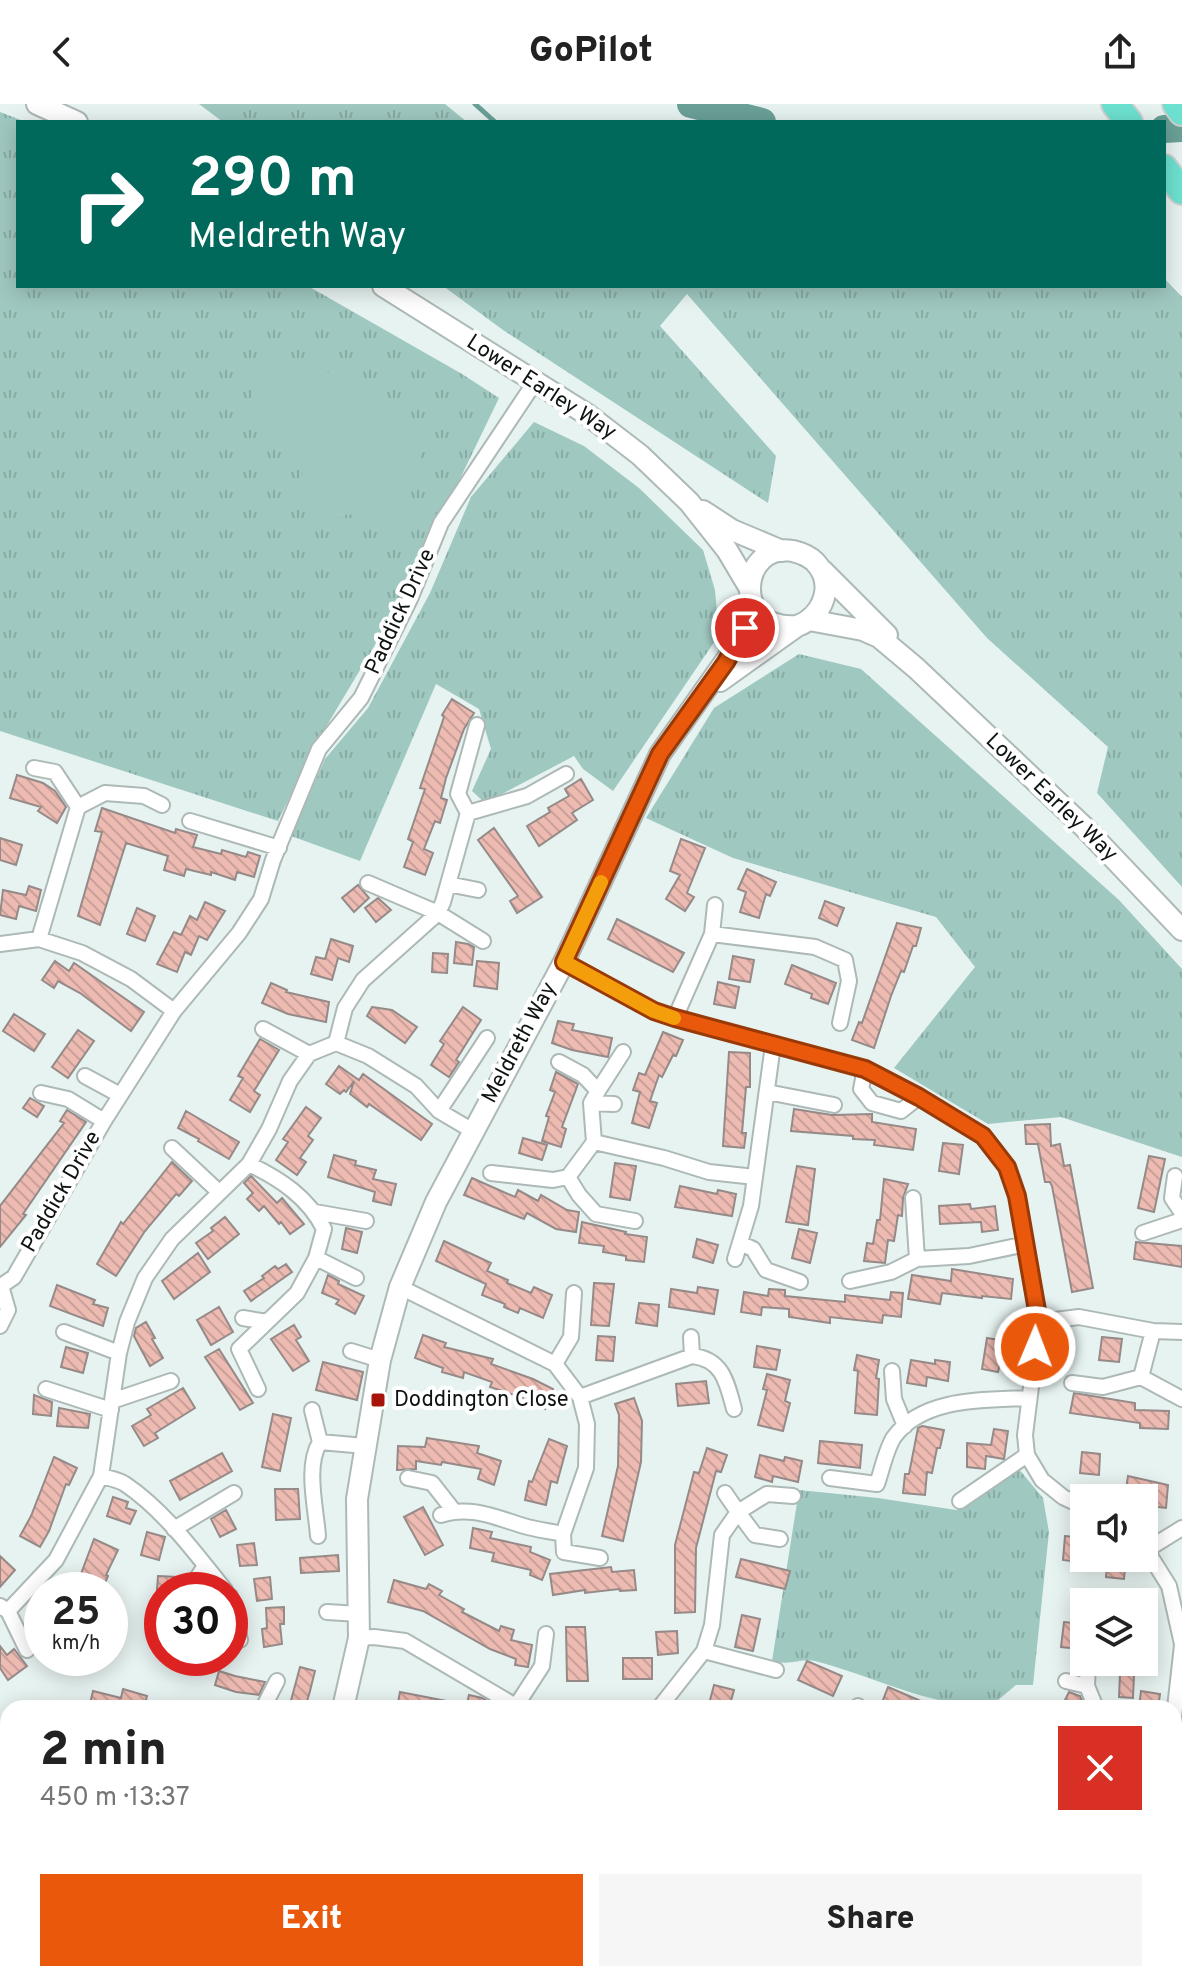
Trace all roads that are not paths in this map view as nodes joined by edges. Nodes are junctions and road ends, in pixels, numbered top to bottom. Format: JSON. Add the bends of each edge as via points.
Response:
{"nodes":[{"id":1,"x":37,"y":104,"type":"edge"},
{"id":2,"x":1115,"y":104,"type":"edge"},
{"id":3,"x":1176,"y":104,"type":"edge"},
{"id":4,"x":1182,"y":112,"type":"edge"},
{"id":5,"x":73,"y":120,"type":"edge"},
{"id":6,"x":1127,"y":120,"type":"edge"},
{"id":7,"x":1166,"y":171,"type":"edge"},
{"id":8,"x":1182,"y":191,"type":"edge"},
{"id":9,"x":386,"y":288,"type":"edge"},
{"id":10,"x":535,"y":382,"type":"junction"},
{"id":11,"x":689,"y":502,"type":"junction"},
{"id":12,"x":782,"y":551,"type":"junction"},
{"id":13,"x":818,"y":566,"type":"junction"},
{"id":14,"x":750,"y":594,"type":"junction"},
{"id":15,"x":803,"y":623,"type":"junction"},
{"id":16,"x":916,"y":668,"type":"junction"},
{"id":17,"x":704,"y":693,"type":"junction"},
{"id":18,"x":477,"y":725,"type":"dead end"},
{"id":19,"x":34,"y":768,"type":"dead end"},
{"id":20,"x":566,"y":774,"type":"dead end"},
{"id":21,"x":162,"y":805,"type":"dead end"},
{"id":22,"x":78,"y":807,"type":"junction"},
{"id":23,"x":468,"y":813,"type":"junction"},
{"id":24,"x":190,"y":821,"type":"dead end"},
{"id":25,"x":279,"y":848,"type":"junction"},
{"id":26,"x":368,"y":883,"type":"dead end"},
{"id":27,"x":448,"y":884,"type":"junction"},
{"id":28,"x":478,"y":890,"type":"dead end"},
{"id":29,"x":715,"y":905,"type":"dead end"},
{"id":30,"x":438,"y":913,"type":"junction"},
{"id":31,"x":1182,"y":930,"type":"edge"},
{"id":32,"x":712,"y":934,"type":"junction"},
{"id":33,"x":39,"y":939,"type":"junction"},
{"id":34,"x":483,"y":941,"type":"dead end"},
{"id":35,"x":0,"y":944,"type":"edge"},
{"id":36,"x":564,"y":962,"type":"junction"},
{"id":37,"x":174,"y":1011,"type":"junction"},
{"id":38,"x":675,"y":1018,"type":"junction"},
{"id":39,"x":840,"y":1023,"type":"dead end"},
{"id":40,"x":263,"y":1029,"type":"dead end"},
{"id":41,"x":487,"y":1038,"type":"dead end"},
{"id":42,"x":336,"y":1043,"type":"junction"},
{"id":43,"x":773,"y":1045,"type":"junction"},
{"id":44,"x":623,"y":1052,"type":"dead end"},
{"id":45,"x":309,"y":1054,"type":"junction"},
{"id":46,"x":559,"y":1062,"type":"dead end"},
{"id":47,"x":865,"y":1069,"type":"junction"},
{"id":48,"x":85,"y":1076,"type":"dead end"},
{"id":49,"x":767,"y":1092,"type":"junction"},
{"id":50,"x":41,"y":1093,"type":"dead end"},
{"id":51,"x":120,"y":1095,"type":"junction"},
{"id":52,"x":594,"y":1097,"type":"junction"},
{"id":53,"x":919,"y":1097,"type":"junction"},
{"id":54,"x":614,"y":1104,"type":"dead end"},
{"id":55,"x":834,"y":1105,"type":"dead end"},
{"id":56,"x":439,"y":1111,"type":"junction"},
{"id":57,"x":104,"y":1121,"type":"junction"},
{"id":58,"x":473,"y":1131,"type":"junction"},
{"id":59,"x":594,"y":1142,"type":"junction"},
{"id":60,"x":172,"y":1148,"type":"dead end"},
{"id":61,"x":249,"y":1164,"type":"junction"},
{"id":62,"x":491,"y":1173,"type":"dead end"},
{"id":63,"x":1175,"y":1176,"type":"dead end"},
{"id":64,"x":568,"y":1177,"type":"junction"},
{"id":65,"x":755,"y":1177,"type":"junction"},
{"id":66,"x":219,"y":1192,"type":"junction"},
{"id":67,"x":913,"y":1198,"type":"dead end"},
{"id":68,"x":315,"y":1212,"type":"junction"},
{"id":69,"x":1182,"y":1213,"type":"edge"},
{"id":70,"x":1182,"y":1220,"type":"edge"},
{"id":71,"x":366,"y":1221,"type":"dead end"},
{"id":72,"x":635,"y":1221,"type":"dead end"},
{"id":73,"x":1143,"y":1233,"type":"dead end"},
{"id":74,"x":742,"y":1244,"type":"junction"},
{"id":75,"x":1026,"y":1244,"type":"junction"},
{"id":76,"x":316,"y":1258,"type":"junction"},
{"id":77,"x":735,"y":1259,"type":"dead end"},
{"id":78,"x":917,"y":1259,"type":"junction"},
{"id":79,"x":356,"y":1278,"type":"dead end"},
{"id":80,"x":850,"y":1281,"type":"dead end"},
{"id":81,"x":800,"y":1282,"type":"dead end"},
{"id":82,"x":0,"y":1285,"type":"edge"},
{"id":83,"x":400,"y":1287,"type":"junction"},
{"id":84,"x":574,"y":1293,"type":"dead end"},
{"id":85,"x":243,"y":1318,"type":"dead end"},
{"id":86,"x":267,"y":1322,"type":"junction"},
{"id":87,"x":1039,"y":1322,"type":"junction"},
{"id":88,"x":0,"y":1326,"type":"edge"},
{"id":89,"x":1153,"y":1331,"type":"junction"},
{"id":90,"x":64,"y":1332,"type":"dead end"},
{"id":91,"x":1182,"y":1332,"type":"edge"},
{"id":92,"x":691,"y":1337,"type":"dead end"},
{"id":93,"x":351,"y":1351,"type":"dead end"},
{"id":94,"x":119,"y":1353,"type":"junction"},
{"id":95,"x":692,"y":1356,"type":"junction"},
{"id":96,"x":380,"y":1360,"type":"junction"},
{"id":97,"x":555,"y":1364,"type":"junction"},
{"id":98,"x":892,"y":1371,"type":"dead end"},
{"id":99,"x":1141,"y":1377,"type":"junction"},
{"id":100,"x":171,"y":1381,"type":"dead end"},
{"id":101,"x":1072,"y":1383,"type":"dead end"},
{"id":102,"x":46,"y":1389,"type":"dead end"},
{"id":103,"x":258,"y":1389,"type":"dead end"},
{"id":104,"x":580,"y":1397,"type":"junction"},
{"id":105,"x":1029,"y":1398,"type":"junction"},
{"id":106,"x":1182,"y":1399,"type":"edge"},
{"id":107,"x":112,"y":1406,"type":"junction"},
{"id":108,"x":734,"y":1409,"type":"dead end"},
{"id":109,"x":312,"y":1410,"type":"dead end"},
{"id":110,"x":905,"y":1426,"type":"junction"},
{"id":111,"x":320,"y":1442,"type":"junction"},
{"id":112,"x":365,"y":1446,"type":"junction"},
{"id":113,"x":1027,"y":1455,"type":"junction"},
{"id":114,"x":101,"y":1476,"type":"junction"},
{"id":115,"x":408,"y":1478,"type":"dead end"},
{"id":116,"x":830,"y":1478,"type":"dead end"},
{"id":117,"x":234,"y":1493,"type":"dead end"},
{"id":118,"x":725,"y":1493,"type":"dead end"},
{"id":119,"x":793,"y":1496,"type":"dead end"},
{"id":120,"x":1070,"y":1500,"type":"edge"},
{"id":121,"x":960,"y":1501,"type":"dead end"},
{"id":122,"x":738,"y":1512,"type":"junction"},
{"id":123,"x":1182,"y":1528,"type":"edge"},
{"id":124,"x":174,"y":1529,"type":"junction"},
{"id":125,"x":563,"y":1534,"type":"junction"},
{"id":126,"x":318,"y":1536,"type":"dead end"},
{"id":127,"x":780,"y":1539,"type":"dead end"},
{"id":128,"x":1158,"y":1541,"type":"edge"},
{"id":129,"x":600,"y":1558,"type":"dead end"},
{"id":130,"x":205,"y":1566,"type":"junction"},
{"id":131,"x":1158,"y":1568,"type":"edge"},
{"id":132,"x":201,"y":1572,"type":"edge"},
{"id":133,"x":210,"y":1572,"type":"edge"},
{"id":134,"x":4,"y":1609,"type":"edge"},
{"id":135,"x":327,"y":1612,"type":"dead end"},
{"id":136,"x":359,"y":1614,"type":"junction"},
{"id":137,"x":546,"y":1634,"type":"dead end"},
{"id":138,"x":359,"y":1638,"type":"junction"},
{"id":139,"x":24,"y":1645,"type":"edge"},
{"id":140,"x":1182,"y":1645,"type":"edge"},
{"id":141,"x":704,"y":1651,"type":"junction"},
{"id":142,"x":776,"y":1670,"type":"dead end"},
{"id":143,"x":1087,"y":1676,"type":"edge"},
{"id":144,"x":277,"y":1681,"type":"dead end"},
{"id":145,"x":1066,"y":1681,"type":"dead end"},
{"id":146,"x":1181,"y":1681,"type":"edge"},
{"id":147,"x":1087,"y":1686,"type":"junction"},
{"id":148,"x":267,"y":1700,"type":"edge"},
{"id":149,"x":345,"y":1700,"type":"edge"},
{"id":150,"x":505,"y":1700,"type":"edge"},
{"id":151,"x":521,"y":1700,"type":"edge"},
{"id":152,"x":665,"y":1700,"type":"edge"},
{"id":153,"x":1093,"y":1700,"type":"edge"}],
"edges":[{"from":1,"to":5,"type":"main road"},
{"from":2,"to":6,"type":"highway"},
{"from":3,"to":4,"type":"highway"},
{"from":7,"to":8,"type":"highway"},
{"from":9,"to":10,"type":"main road","name":"Lower Earley Way"},
{"from":10,"to":11,"type":"main road","name":"Lower Earley Way","via":[[640,455]]},
{"from":10,"to":25,"type":"street","name":"Paddick Drive","via":[[441,523],[361,698],[319,749]]},
{"from":11,"to":12,"type":"main road","name":"Lower Earley Way","via":[[732,530]]},
{"from":11,"to":14,"type":"main road","name":"Lower Earley Way","via":[[727,550]]},
{"from":12,"to":13,"type":"main road","via":[[797,552]]},
{"from":12,"to":14,"type":"main road","via":[[755,568]]},
{"from":13,"to":15,"type":"main road","via":[[826,588],[823,603]]},
{"from":13,"to":16,"type":"main road","name":"Lower Earley Way"},
{"from":14,"to":15,"type":"main road","via":[[758,613],[772,624]]},
{"from":14,"to":17,"type":"main road","name":"Meldreth Way","via":[[739,642]]},
{"from":15,"to":16,"type":"main road","name":"Lower Earley Way","via":[[863,630]]},
{"from":15,"to":17,"type":"main road","name":"Meldreth Way"},
{"from":16,"to":31,"type":"main road","name":"Lower Earley Way","via":[[1084,827]]},
{"from":17,"to":36,"type":"main road","name":"Meldreth Way","via":[[660,754]]},
{"from":18,"to":23,"type":"street","via":[[458,794]]},
{"from":19,"to":22,"type":"street","via":[[55,772]]},
{"from":20,"to":23,"type":"street","via":[[527,796]]},
{"from":21,"to":22,"type":"street","via":[[144,796],[105,793]]},
{"from":22,"to":33,"type":"street"},
{"from":23,"to":27,"type":"street"},
{"from":24,"to":25,"type":"street"},
{"from":25,"to":37,"type":"street","name":"Paddick Drive","via":[[261,899]]},
{"from":26,"to":30,"type":"street"},
{"from":27,"to":28,"type":"street"},
{"from":27,"to":30,"type":"street"},
{"from":29,"to":32,"type":"street"},
{"from":30,"to":34,"type":"street"},
{"from":30,"to":42,"type":"street","via":[[363,980],[345,1008]]},
{"from":32,"to":38,"type":"street"},
{"from":32,"to":39,"type":"street","via":[[849,954]]},
{"from":33,"to":35,"type":"street"},
{"from":33,"to":37,"type":"street","via":[[82,953],[131,979]]},
{"from":36,"to":38,"type":"street"},
{"from":36,"to":58,"type":"main road","name":"Meldreth Way"},
{"from":37,"to":51,"type":"street","name":"Paddick Drive"},
{"from":38,"to":43,"type":"street"},
{"from":40,"to":45,"type":"street"},
{"from":41,"to":56,"type":"street"},
{"from":42,"to":45,"type":"street"},
{"from":42,"to":56,"type":"street","via":[[416,1086]]},
{"from":43,"to":47,"type":"street"},
{"from":43,"to":49,"type":"street"},
{"from":44,"to":52,"type":"street"},
{"from":45,"to":61,"type":"street"},
{"from":46,"to":52,"type":"street","via":[[583,1075]]},
{"from":47,"to":53,"type":"street"},
{"from":47,"to":53,"type":"street","via":[[861,1089],[872,1103],[901,1111]]},
{"from":48,"to":51,"type":"street"},
{"from":49,"to":55,"type":"street"},
{"from":49,"to":65,"type":"street"},
{"from":50,"to":57,"type":"street","via":[[68,1099]]},
{"from":51,"to":57,"type":"street","name":"Paddick Drive"},
{"from":52,"to":54,"type":"street"},
{"from":52,"to":59,"type":"street"},
{"from":53,"to":75,"type":"street","via":[[983,1136],[1007,1167]]},
{"from":56,"to":58,"type":"street"},
{"from":57,"to":82,"type":"street","name":"Paddick Drive","via":[[14,1277]]},
{"from":58,"to":83,"type":"main road","name":"Meldreth Way"},
{"from":59,"to":64,"type":"street"},
{"from":59,"to":65,"type":"street","via":[[709,1172]]},
{"from":60,"to":66,"type":"street"},
{"from":61,"to":66,"type":"street"},
{"from":61,"to":68,"type":"street","via":[[283,1183]]},
{"from":62,"to":64,"type":"street"},
{"from":63,"to":69,"type":"street","via":[[1172,1198]]},
{"from":64,"to":72,"type":"street","via":[[596,1214]]},
{"from":65,"to":74,"type":"street"},
{"from":66,"to":94,"type":"street","via":[[172,1239],[145,1278]]},
{"from":67,"to":78,"type":"street"},
{"from":68,"to":71,"type":"street"},
{"from":68,"to":76,"type":"street","via":[[324,1229]]},
{"from":70,"to":73,"type":"street"},
{"from":74,"to":77,"type":"street"},
{"from":74,"to":81,"type":"street","via":[[753,1249],[766,1270]]},
{"from":75,"to":78,"type":"street","via":[[969,1256]]},
{"from":75,"to":87,"type":"street"},
{"from":76,"to":79,"type":"street"},
{"from":76,"to":86,"type":"street","via":[[297,1293]]},
{"from":78,"to":80,"type":"street","via":[[891,1272]]},
{"from":82,"to":88,"type":"street","name":"Paddick Drive","via":[[8,1310]]},
{"from":83,"to":96,"type":"main road","name":"Meldreth Way"},
{"from":83,"to":97,"type":"street"},
{"from":84,"to":97,"type":"street","via":[[571,1337]]},
{"from":85,"to":86,"type":"street"},
{"from":86,"to":103,"type":"street","via":[[239,1349]]},
{"from":87,"to":89,"type":"street","via":[[1079,1317]]},
{"from":87,"to":105,"type":"street"},
{"from":89,"to":91,"type":"street"},
{"from":89,"to":99,"type":"street"},
{"from":90,"to":94,"type":"street"},
{"from":92,"to":95,"type":"street"},
{"from":93,"to":96,"type":"street"},
{"from":94,"to":107,"type":"street"},
{"from":95,"to":104,"type":"street"},
{"from":95,"to":108,"type":"street","via":[[716,1363]]},
{"from":96,"to":112,"type":"main road","name":"Meldreth Way"},
{"from":97,"to":104,"type":"street"},
{"from":98,"to":110,"type":"street","via":[[894,1399]]},
{"from":99,"to":101,"type":"street","via":[[1103,1387]]},
{"from":99,"to":106,"type":"street"},
{"from":100,"to":107,"type":"street"},
{"from":102,"to":107,"type":"street"},
{"from":104,"to":125,"type":"street","via":[[587,1424],[586,1468]]},
{"from":105,"to":110,"type":"street","via":[[947,1406],[918,1415]]},
{"from":105,"to":113,"type":"street"},
{"from":107,"to":114,"type":"street"},
{"from":109,"to":111,"type":"street"},
{"from":110,"to":116,"type":"street","via":[[886,1436],[877,1484]]},
{"from":111,"to":112,"type":"street"},
{"from":111,"to":126,"type":"street","via":[[313,1471]]},
{"from":112,"to":136,"type":"main road","name":"Meldreth Way","via":[[357,1499]]},
{"from":113,"to":120,"type":"street","via":[[1042,1480]]},
{"from":113,"to":121,"type":"street"},
{"from":114,"to":124,"type":"street","via":[[123,1482]]},
{"from":114,"to":134,"type":"street","via":[[56,1560]]},
{"from":115,"to":125,"type":"street","via":[[432,1483],[448,1513],[487,1514]]},
{"from":117,"to":124,"type":"street"},
{"from":118,"to":122,"type":"street"},
{"from":119,"to":122,"type":"street","via":[[767,1494]]},
{"from":122,"to":127,"type":"street","via":[[755,1535]]},
{"from":122,"to":141,"type":"street","via":[[722,1535]]},
{"from":123,"to":128,"type":"street"},
{"from":124,"to":130,"type":"street"},
{"from":125,"to":129,"type":"street","via":[[564,1552]]},
{"from":130,"to":132,"type":"street"},
{"from":130,"to":133,"type":"street"},
{"from":131,"to":140,"type":"street","via":[[1169,1586]]},
{"from":134,"to":139,"type":"street"},
{"from":135,"to":136,"type":"street"},
{"from":136,"to":138,"type":"main road","name":"Meldreth Way"},
{"from":137,"to":151,"type":"street","via":[[542,1666]]},
{"from":138,"to":149,"type":"main road","name":"Meldreth Way"},
{"from":138,"to":150,"type":"street","via":[[405,1641]]},
{"from":140,"to":146,"type":"street"},
{"from":141,"to":142,"type":"street"},
{"from":141,"to":152,"type":"street"},
{"from":143,"to":147,"type":"street"},
{"from":144,"to":148,"type":"street"},
{"from":145,"to":147,"type":"street"},
{"from":147,"to":153,"type":"street"}]}
